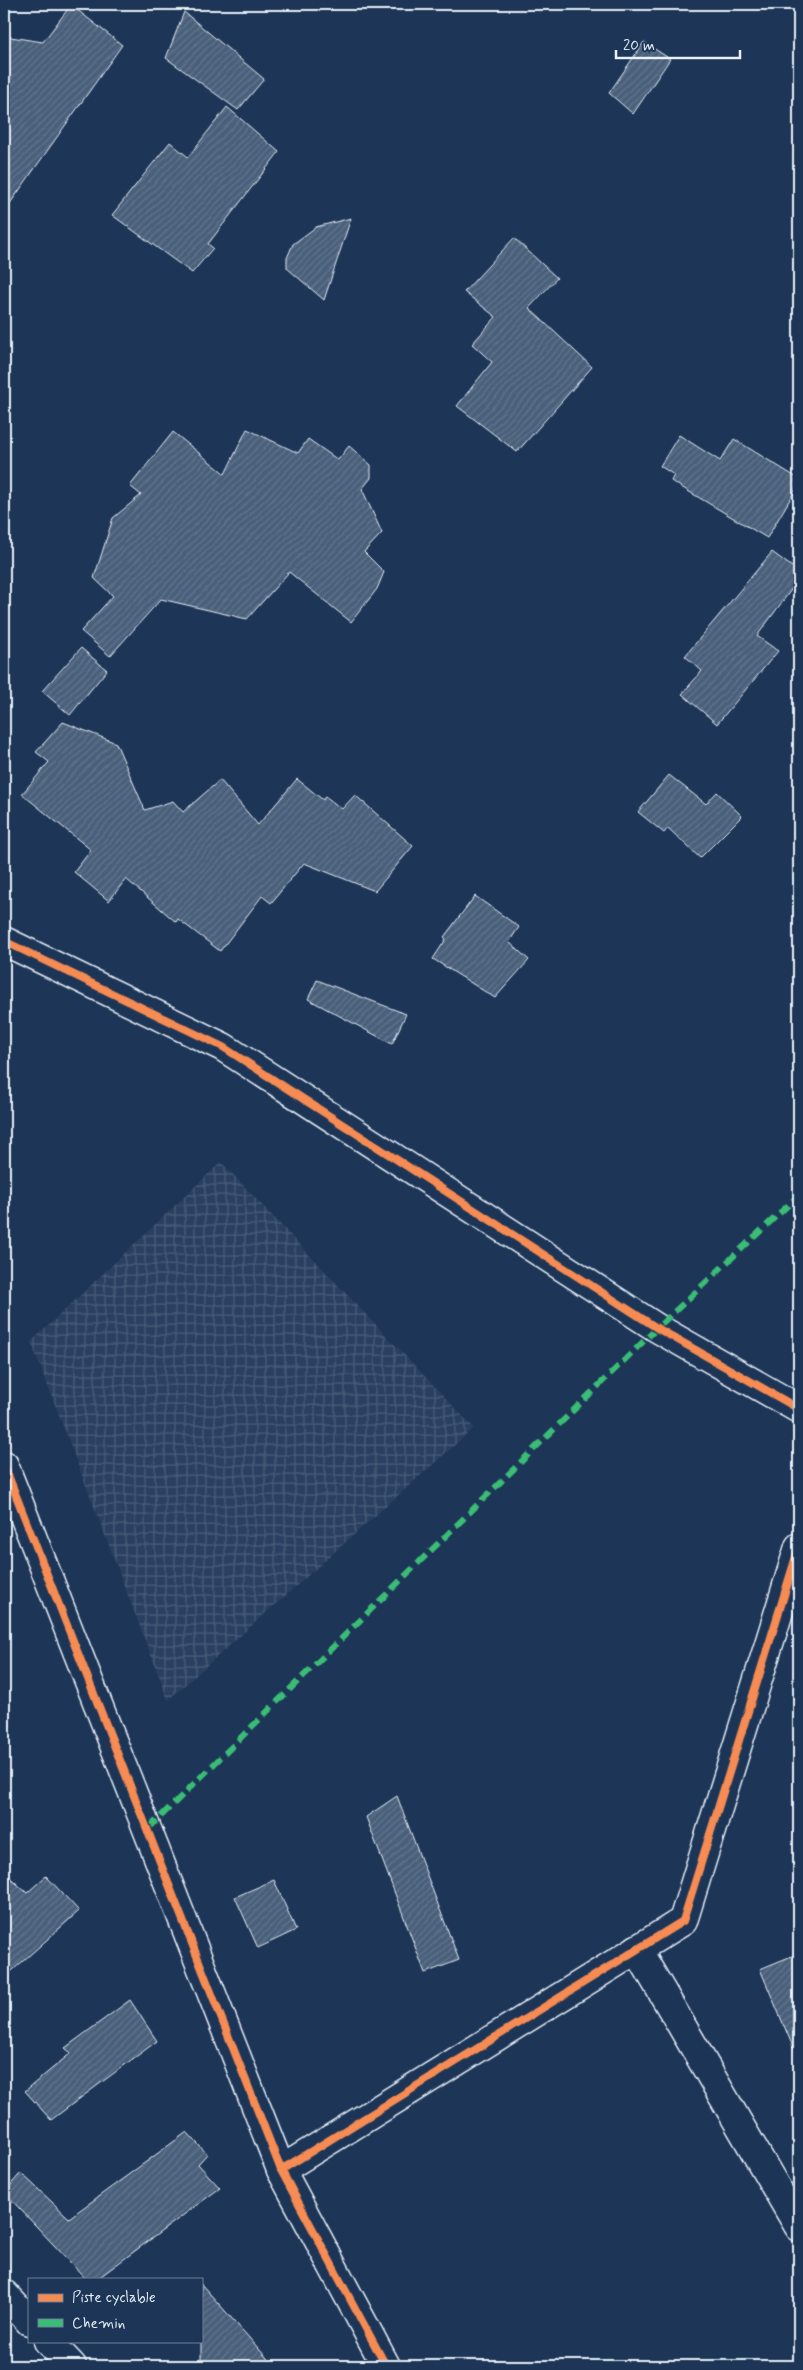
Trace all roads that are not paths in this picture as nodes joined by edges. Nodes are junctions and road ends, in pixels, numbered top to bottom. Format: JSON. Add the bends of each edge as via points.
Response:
{"nodes":[{"id":1,"x":4,"y":941,"type":"edge"},
{"id":2,"x":799,"y":1409,"type":"edge"},
{"id":3,"x":4,"y":1465,"type":"edge"},
{"id":4,"x":799,"y":1547,"type":"edge"},
{"id":5,"x":637,"y":1949,"type":"junction"},
{"id":6,"x":281,"y":2170,"type":"junction"},
{"id":7,"x":799,"y":2228,"type":"edge"},
{"id":8,"x":4,"y":2294,"type":"edge"},
{"id":9,"x":28,"y":2320,"type":"edge"},
{"id":10,"x":49,"y":2342,"type":"edge"},
{"id":11,"x":72,"y":2366,"type":"edge"},
{"id":12,"x":386,"y":2366,"type":"edge"}],
"edges":[{"from":1,"to":2,"type":"street","via":[[223,1047],[657,1328]]},
{"from":3,"to":6,"type":"street"},
{"from":4,"to":5,"type":"street","via":[[683,1921]]},
{"from":5,"to":6,"type":"street"},
{"from":5,"to":7,"type":"street"},
{"from":6,"to":12,"type":"street"},
{"from":8,"to":9,"type":"street"},
{"from":10,"to":11,"type":"street"}]}
